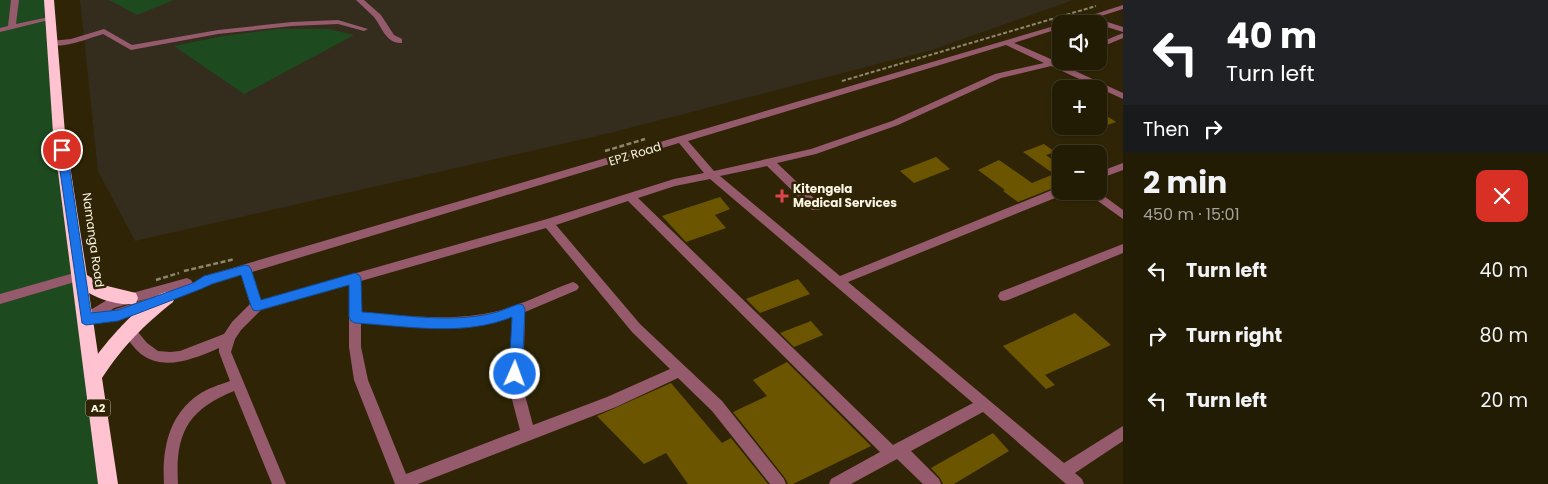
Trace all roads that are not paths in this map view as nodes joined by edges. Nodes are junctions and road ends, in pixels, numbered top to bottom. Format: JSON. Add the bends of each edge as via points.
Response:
{"nodes":[{"id":1,"x":15,"y":0,"type":"edge"},
{"id":2,"x":50,"y":0,"type":"edge"},
{"id":3,"x":360,"y":0,"type":"edge"},
{"id":4,"x":1123,"y":7,"type":"edge"},
{"id":5,"x":1098,"y":15,"type":"edge"},
{"id":6,"x":49,"y":19,"type":"junction"},
{"id":7,"x":1107,"y":25,"type":"edge"},
{"id":8,"x":12,"y":27,"type":"junction"},
{"id":9,"x":364,"y":29,"type":"dead end"},
{"id":10,"x":1052,"y":29,"type":"edge"},
{"id":11,"x":0,"y":30,"type":"edge"},
{"id":12,"x":1123,"y":30,"type":"edge"},
{"id":13,"x":1123,"y":36,"type":"edge"},
{"id":14,"x":399,"y":41,"type":"dead end"},
{"id":15,"x":1006,"y":42,"type":"junction"},
{"id":16,"x":51,"y":43,"type":"junction"},
{"id":17,"x":1107,"y":43,"type":"edge"},
{"id":18,"x":1052,"y":60,"type":"edge"},
{"id":19,"x":1052,"y":63,"type":"edge"},
{"id":20,"x":1073,"y":70,"type":"edge"},
{"id":21,"x":1123,"y":96,"type":"edge"},
{"id":22,"x":682,"y":140,"type":"junction"},
{"id":23,"x":769,"y":162,"type":"junction"},
{"id":24,"x":1123,"y":166,"type":"edge"},
{"id":25,"x":1107,"y":173,"type":"edge"},
{"id":26,"x":712,"y":175,"type":"junction"},
{"id":27,"x":1052,"y":195,"type":"edge"},
{"id":28,"x":630,"y":197,"type":"junction"},
{"id":29,"x":1102,"y":200,"type":"edge"},
{"id":30,"x":816,"y":207,"type":"dead end"},
{"id":31,"x":1123,"y":215,"type":"edge"},
{"id":32,"x":548,"y":223,"type":"junction"},
{"id":33,"x":1123,"y":248,"type":"edge"},
{"id":34,"x":241,"y":264,"type":"junction"},
{"id":35,"x":81,"y":277,"type":"junction"},
{"id":36,"x":355,"y":278,"type":"junction"},
{"id":37,"x":208,"y":280,"type":"junction"},
{"id":38,"x":839,"y":281,"type":"junction"},
{"id":39,"x":572,"y":287,"type":"dead end"},
{"id":40,"x":1004,"y":296,"type":"dead end"},
{"id":41,"x":167,"y":297,"type":"junction"},
{"id":42,"x":130,"y":298,"type":"junction"},
{"id":43,"x":0,"y":299,"type":"edge"},
{"id":44,"x":257,"y":306,"type":"junction"},
{"id":45,"x":519,"y":309,"type":"junction"},
{"id":46,"x":355,"y":317,"type":"junction"},
{"id":47,"x":86,"y":319,"type":"junction"},
{"id":48,"x":129,"y":330,"type":"junction"},
{"id":49,"x":227,"y":339,"type":"junction"},
{"id":50,"x":679,"y":371,"type":"junction"},
{"id":51,"x":94,"y":375,"type":"junction"},
{"id":52,"x":238,"y":384,"type":"junction"},
{"id":53,"x":984,"y":404,"type":"junction"},
{"id":54,"x":528,"y":433,"type":"junction"},
{"id":55,"x":1123,"y":433,"type":"edge"},
{"id":56,"x":895,"y":452,"type":"junction"},
{"id":57,"x":1063,"y":472,"type":"junction"},
{"id":58,"x":108,"y":484,"type":"edge"},
{"id":59,"x":172,"y":484,"type":"edge"},
{"id":60,"x":278,"y":484,"type":"edge"},
{"id":61,"x":780,"y":484,"type":"edge"},
{"id":62,"x":836,"y":484,"type":"edge"},
{"id":63,"x":934,"y":484,"type":"edge"},
{"id":64,"x":1077,"y":484,"type":"edge"}],
"edges":[{"from":1,"to":8,"type":"street"},
{"from":2,"to":6,"type":"highway","name":"Namanga Road","number":"A2"},
{"from":3,"to":14,"type":"street","via":[[378,17],[390,37]]},
{"from":4,"to":5,"type":"street"},
{"from":6,"to":8,"type":"street"},
{"from":6,"to":16,"type":"highway","name":"Namanga Road","number":"A2"},
{"from":7,"to":12,"type":"street"},
{"from":8,"to":11,"type":"street"},
{"from":9,"to":16,"type":"street","via":[[338,22],[292,24],[218,32],[131,48],[104,31],[72,41]]},
{"from":10,"to":15,"type":"street","name":"EPZ Road"},
{"from":13,"to":17,"type":"street"},
{"from":15,"to":18,"type":"street"},
{"from":15,"to":22,"type":"street","name":"EPZ Road"},
{"from":16,"to":35,"type":"highway","name":"Namanga Road","number":"A2","via":[[59,133]]},
{"from":19,"to":23,"type":"street","via":[[998,76],[895,123],[813,152]]},
{"from":20,"to":21,"type":"street"},
{"from":22,"to":26,"type":"street"},
{"from":22,"to":34,"type":"street","name":"EPZ Road"},
{"from":23,"to":26,"type":"street"},
{"from":23,"to":30,"type":"street"},
{"from":24,"to":25,"type":"street"},
{"from":26,"to":28,"type":"street"},
{"from":26,"to":38,"type":"street"},
{"from":27,"to":38,"type":"street"},
{"from":28,"to":32,"type":"street"},
{"from":28,"to":56,"type":"street"},
{"from":29,"to":31,"type":"street"},
{"from":32,"to":36,"type":"street"},
{"from":32,"to":50,"type":"street","via":[[636,328]]},
{"from":33,"to":40,"type":"street"},
{"from":34,"to":37,"type":"street","name":"EPZ Road"},
{"from":34,"to":44,"type":"street"},
{"from":35,"to":42,"type":"highway","via":[[99,291]]},
{"from":35,"to":43,"type":"street"},
{"from":35,"to":47,"type":"highway","name":"Namanga Road","number":"A2"},
{"from":36,"to":44,"type":"street"},
{"from":36,"to":46,"type":"street"},
{"from":37,"to":41,"type":"street","name":"EPZ Road"},
{"from":37,"to":42,"type":"street","name":"EPZ Road","via":[[196,280]]},
{"from":38,"to":53,"type":"street"},
{"from":39,"to":45,"type":"street"},
{"from":41,"to":47,"type":"street","name":"EPZ Road","via":[[118,315]]},
{"from":41,"to":48,"type":"highway"},
{"from":42,"to":47,"type":"street","name":"EPZ Road","via":[[111,304]]},
{"from":44,"to":49,"type":"street","via":[[233,328]]},
{"from":45,"to":46,"type":"street","via":[[499,317],[469,322]]},
{"from":45,"to":54,"type":"street","via":[[516,388]]},
{"from":46,"to":54,"type":"street","via":[[355,347],[361,380],[401,480],[409,482]]},
{"from":47,"to":51,"type":"highway","name":"Namanga Road","number":"A2"},
{"from":48,"to":49,"type":"street","via":[[153,356],[163,359],[195,352]]},
{"from":48,"to":51,"type":"highway"},
{"from":49,"to":52,"type":"street","via":[[225,352]]},
{"from":50,"to":54,"type":"street","via":[[611,402]]},
{"from":50,"to":61,"type":"street","via":[[717,406]]},
{"from":51,"to":58,"type":"highway","name":"Namanga Road","number":"A2"},
{"from":52,"to":59,"type":"street","via":[[202,400],[181,421],[169,460]]},
{"from":52,"to":60,"type":"street"},
{"from":53,"to":56,"type":"street"},
{"from":53,"to":57,"type":"street"},
{"from":55,"to":57,"type":"street"},
{"from":56,"to":62,"type":"street"},
{"from":56,"to":63,"type":"street"},
{"from":57,"to":64,"type":"street"}]}
